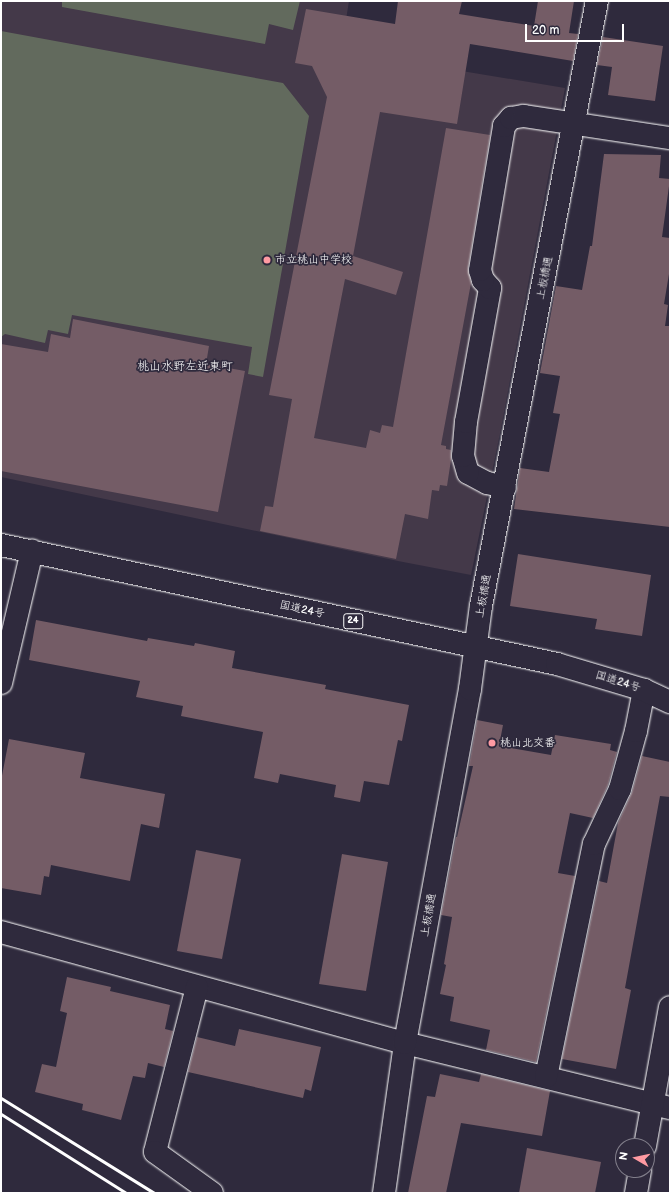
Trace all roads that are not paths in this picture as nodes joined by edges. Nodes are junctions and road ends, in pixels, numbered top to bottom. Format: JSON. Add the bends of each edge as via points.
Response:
{"nodes":[{"id":1,"x":597,"y":1,"type":"edge"},
{"id":2,"x":574,"y":122,"type":"junction"},
{"id":3,"x":670,"y":138,"type":"edge"},
{"id":4,"x":505,"y":487,"type":"junction"},
{"id":5,"x":1,"y":545,"type":"edge"},
{"id":6,"x":32,"y":551,"type":"junction"},
{"id":7,"x":476,"y":647,"type":"junction"},
{"id":8,"x":1,"y":684,"type":"edge"},
{"id":9,"x":644,"y":690,"type":"junction"},
{"id":10,"x":670,"y":702,"type":"edge"},
{"id":11,"x":1,"y":932,"type":"edge"},
{"id":12,"x":197,"y":987,"type":"junction"},
{"id":13,"x":670,"y":1007,"type":"edge"},
{"id":14,"x":405,"y":1043,"type":"junction"},
{"id":15,"x":546,"y":1077,"type":"junction"},
{"id":16,"x":662,"y":1106,"type":"edge"},
{"id":17,"x":648,"y":1138,"type":"edge"},
{"id":18,"x":639,"y":1178,"type":"edge"},
{"id":19,"x":212,"y":1193,"type":"edge"},
{"id":20,"x":384,"y":1193,"type":"edge"},
{"id":21,"x":636,"y":1193,"type":"edge"}],
"edges":[{"from":1,"to":2,"type":"main road","name":"上板橋通"},
{"from":2,"to":3,"type":"main road"},
{"from":2,"to":4,"type":"main road","name":"上板橋通"},
{"from":2,"to":4,"type":"main road","via":[[524,116],[510,118],[502,132],[480,270],[483,280],[490,288],[466,422],[463,456],[468,473],[487,483]]},
{"from":4,"to":7,"type":"main road","name":"上板橋通","via":[[481,606]]},
{"from":5,"to":6,"type":"main road","name":"国道24号","number":"24"},
{"from":6,"to":7,"type":"main road","name":"国道24号","number":"24"},
{"from":6,"to":8,"type":"main road"},
{"from":7,"to":9,"type":"main road","name":"国道24号","number":"24","via":[[557,664]]},
{"from":7,"to":14,"type":"main road","name":"上板橋通"},
{"from":9,"to":10,"type":"main road","name":"国道24号","number":"24"},
{"from":9,"to":15,"type":"main road","via":[[620,789],[594,844]]},
{"from":11,"to":12,"type":"main road"},
{"from":12,"to":14,"type":"main road"},
{"from":12,"to":19,"type":"main road","via":[[155,1152]]},
{"from":13,"to":16,"type":"main road"},
{"from":14,"to":15,"type":"main road"},
{"from":14,"to":20,"type":"main road","name":"上板橋通"},
{"from":15,"to":16,"type":"main road"},
{"from":16,"to":17,"type":"main road"},
{"from":18,"to":21,"type":"main road"}]}
